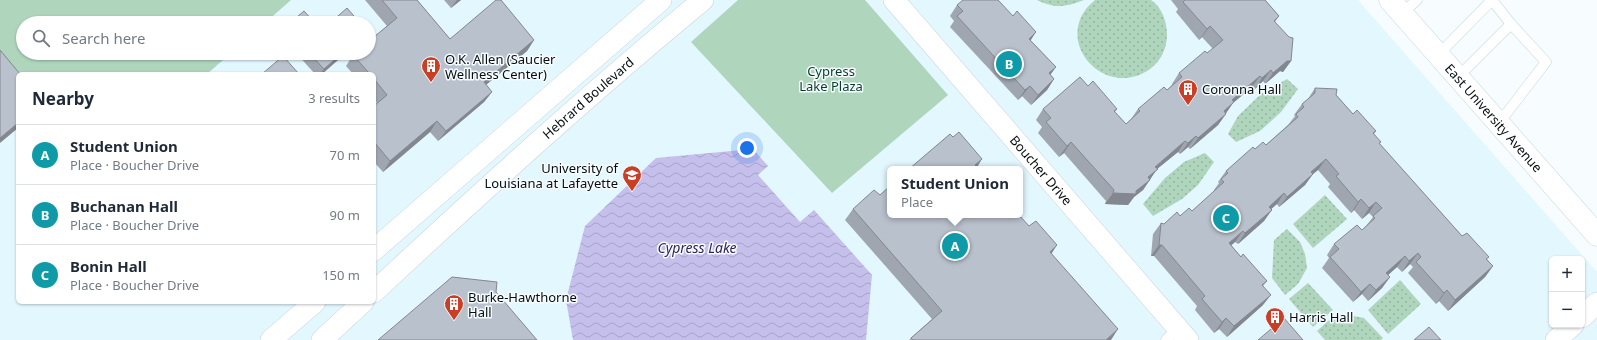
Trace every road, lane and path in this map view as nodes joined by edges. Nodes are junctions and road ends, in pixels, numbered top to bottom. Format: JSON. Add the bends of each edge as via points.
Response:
{"nodes":[{"id":1,"x":661,"y":0,"type":"edge"},
{"id":2,"x":703,"y":0,"type":"edge"},
{"id":3,"x":894,"y":0,"type":"edge"},
{"id":4,"x":1492,"y":0,"type":"edge"},
{"id":5,"x":1403,"y":4,"type":"edge"},
{"id":6,"x":1511,"y":24,"type":"junction"},
{"id":7,"x":1439,"y":54,"type":"junction"},
{"id":8,"x":1458,"y":77,"type":"junction"},
{"id":9,"x":1499,"y":123,"type":"junction"},
{"id":10,"x":460,"y":175,"type":"junction"},
{"id":11,"x":476,"y":197,"type":"junction"},
{"id":12,"x":1597,"y":234,"type":"edge"},
{"id":13,"x":376,"y":248,"type":"edge"},
{"id":14,"x":376,"y":290,"type":"edge"},
{"id":15,"x":1597,"y":303,"type":"edge"},
{"id":16,"x":313,"y":304,"type":"edge"},
{"id":17,"x":361,"y":304,"type":"edge"},
{"id":18,"x":1585,"y":314,"type":"edge"},
{"id":19,"x":1570,"y":328,"type":"edge"},
{"id":20,"x":1177,"y":336,"type":"edge"},
{"id":21,"x":272,"y":340,"type":"edge"},
{"id":22,"x":322,"y":340,"type":"edge"},
{"id":23,"x":1556,"y":340,"type":"edge"}],
"edges":[{"from":1,"to":10,"type":"street","name":"Hebrard Boulevard"},
{"from":2,"to":11,"type":"street","name":"Hebrard Boulevard","via":[[620,69]]},
{"from":3,"to":20,"type":"street","name":"Boucher Drive"},
{"from":4,"to":6,"type":"lane"},
{"from":4,"to":7,"type":"lane"},
{"from":5,"to":7,"type":"main road","name":"East University Avenue"},
{"from":6,"to":8,"type":"lane"},
{"from":6,"to":9,"type":"lane","via":[[1546,62]]},
{"from":7,"to":8,"type":"main road","name":"East University Avenue"},
{"from":8,"to":9,"type":"main road","name":"East University Avenue"},
{"from":9,"to":12,"type":"main road","name":"East University Avenue"},
{"from":10,"to":11,"type":"street"},
{"from":10,"to":13,"type":"street","name":"Hebrard Boulevard"},
{"from":11,"to":14,"type":"street","name":"Hebrard Boulevard"},
{"from":15,"to":18,"type":"street"},
{"from":16,"to":21,"type":"street"},
{"from":17,"to":22,"type":"street"},
{"from":19,"to":23,"type":"street"}]}
